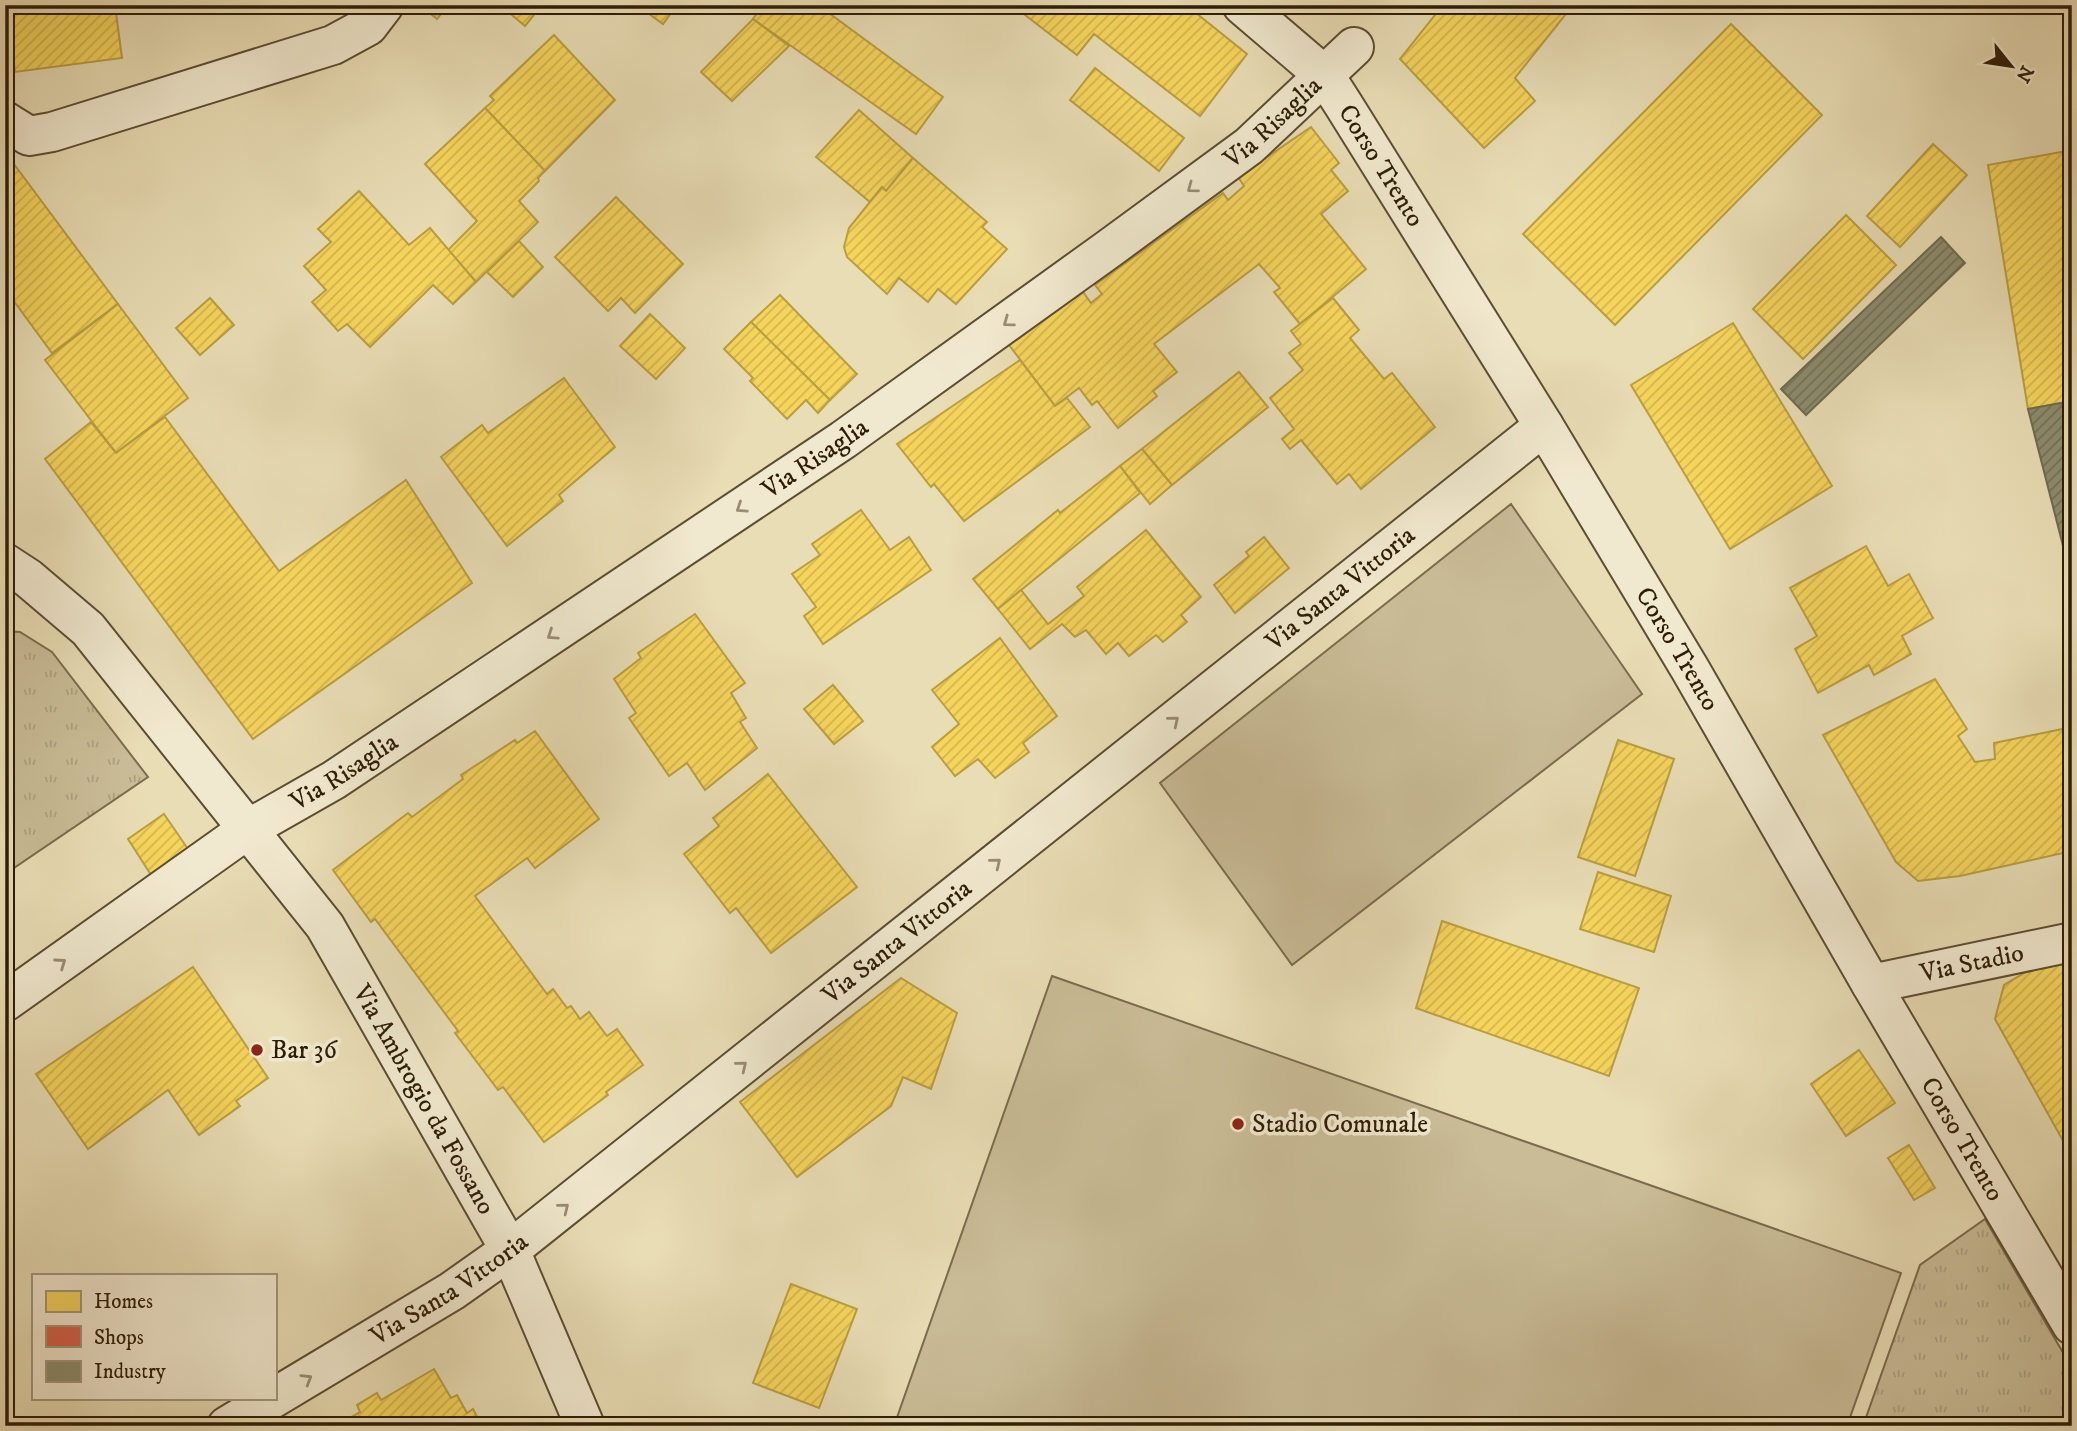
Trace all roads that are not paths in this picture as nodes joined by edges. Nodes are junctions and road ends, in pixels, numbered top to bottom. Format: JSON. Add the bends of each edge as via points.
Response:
{"nodes":[{"id":1,"x":384,"y":5,"type":"edge"},
{"id":2,"x":1241,"y":5,"type":"edge"},
{"id":3,"x":1354,"y":47,"type":"dead end"},
{"id":4,"x":1325,"y":76,"type":"junction"},
{"id":5,"x":5,"y":121,"type":"edge"},
{"id":6,"x":1544,"y":426,"type":"junction"},
{"id":7,"x":5,"y":563,"type":"edge"},
{"id":8,"x":248,"y":829,"type":"junction"},
{"id":9,"x":2072,"y":942,"type":"edge"},
{"id":10,"x":1871,"y":984,"type":"junction"},
{"id":11,"x":5,"y":1002,"type":"edge"},
{"id":12,"x":510,"y":1250,"type":"junction"},
{"id":13,"x":2072,"y":1325,"type":"edge"},
{"id":14,"x":242,"y":1422,"type":"edge"},
{"id":15,"x":585,"y":1426,"type":"edge"}],
"edges":[{"from":1,"to":5,"type":"street","via":[[368,26],[333,45],[52,132],[29,136]]},
{"from":2,"to":4,"type":"street","name":"Corso Trento"},
{"from":3,"to":4,"type":"street","name":"Via Risaglia"},
{"from":4,"to":6,"type":"street","name":"Corso Trento"},
{"from":4,"to":8,"type":"street","name":"Via Risaglia","one_way":true,"via":[[1249,146],[843,440],[334,780]]},
{"from":6,"to":10,"type":"street","name":"Corso Trento"},
{"from":12,"to":6,"type":"street","name":"Via Santa Vittoria","one_way":true},
{"from":7,"to":8,"type":"street","name":"Via Ambrogio da Fossano","via":[[88,629]]},
{"from":11,"to":8,"type":"street","one_way":true},
{"from":8,"to":12,"type":"street","name":"Via Ambrogio da Fossano","via":[[325,926]]},
{"from":9,"to":10,"type":"street","name":"Via Stadio"},
{"from":10,"to":13,"type":"street","name":"Corso Trento"},
{"from":14,"to":12,"type":"street","name":"Via Santa Vittoria","one_way":true},
{"from":12,"to":15,"type":"street","name":"Via Ambrogio da Fossano"}]}
